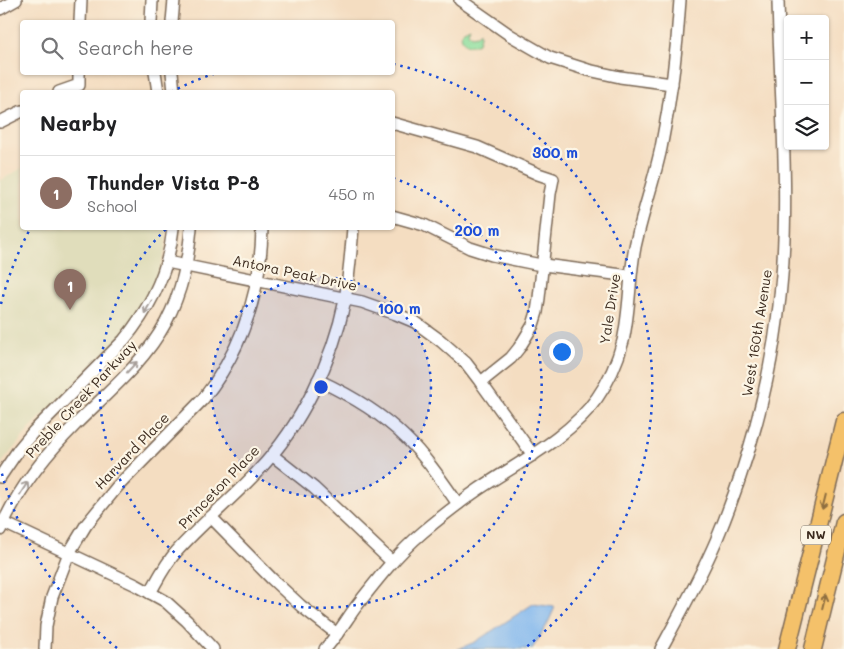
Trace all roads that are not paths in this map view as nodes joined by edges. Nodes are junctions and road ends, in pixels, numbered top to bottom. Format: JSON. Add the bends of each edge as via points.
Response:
{"nodes":[{"id":1,"x":16,"y":0,"type":"edge"},
{"id":2,"x":81,"y":0,"type":"edge"},
{"id":3,"x":152,"y":0,"type":"edge"},
{"id":4,"x":174,"y":0,"type":"edge"},
{"id":5,"x":460,"y":0,"type":"edge"},
{"id":6,"x":680,"y":0,"type":"edge"},
{"id":7,"x":778,"y":0,"type":"edge"},
{"id":8,"x":0,"y":9,"type":"edge"},
{"id":9,"x":80,"y":20,"type":"edge"},
{"id":10,"x":151,"y":20,"type":"edge"},
{"id":11,"x":172,"y":20,"type":"edge"},
{"id":12,"x":79,"y":75,"type":"edge"},
{"id":13,"x":155,"y":75,"type":"edge"},
{"id":14,"x":172,"y":75,"type":"edge"},
{"id":15,"x":672,"y":84,"type":"junction"},
{"id":16,"x":65,"y":90,"type":"edge"},
{"id":17,"x":158,"y":90,"type":"edge"},
{"id":18,"x":174,"y":90,"type":"edge"},
{"id":19,"x":20,"y":112,"type":"edge"},
{"id":20,"x":0,"y":122,"type":"edge"},
{"id":21,"x":395,"y":124,"type":"edge"},
{"id":22,"x":395,"y":217,"type":"edge"},
{"id":23,"x":173,"y":230,"type":"edge"},
{"id":24,"x":191,"y":230,"type":"edge"},
{"id":25,"x":262,"y":230,"type":"edge"},
{"id":26,"x":353,"y":230,"type":"edge"},
{"id":27,"x":167,"y":262,"type":"junction"},
{"id":28,"x":543,"y":265,"type":"junction"},
{"id":29,"x":187,"y":266,"type":"junction"},
{"id":30,"x":630,"y":276,"type":"junction"},
{"id":31,"x":258,"y":282,"type":"junction"},
{"id":32,"x":345,"y":299,"type":"junction"},
{"id":33,"x":318,"y":380,"type":"junction"},
{"id":34,"x":481,"y":382,"type":"junction"},
{"id":35,"x":844,"y":421,"type":"edge"},
{"id":36,"x":272,"y":455,"type":"junction"},
{"id":37,"x":533,"y":455,"type":"junction"},
{"id":38,"x":0,"y":477,"type":"edge"},
{"id":39,"x":458,"y":504,"type":"junction"},
{"id":40,"x":211,"y":517,"type":"junction"},
{"id":41,"x":844,"y":522,"type":"edge"},
{"id":42,"x":1,"y":525,"type":"edge"},
{"id":43,"x":69,"y":553,"type":"junction"},
{"id":44,"x":392,"y":562,"type":"junction"},
{"id":45,"x":150,"y":593,"type":"junction"},
{"id":46,"x":337,"y":634,"type":"junction"},
{"id":47,"x":45,"y":649,"type":"edge"},
{"id":48,"x":213,"y":649,"type":"edge"},
{"id":49,"x":325,"y":649,"type":"edge"},
{"id":50,"x":661,"y":649,"type":"edge"},
{"id":51,"x":787,"y":649,"type":"edge"},
{"id":52,"x":812,"y":649,"type":"edge"}],
"edges":[{"from":1,"to":8,"type":"street"},
{"from":2,"to":9,"type":"street"},
{"from":3,"to":10,"type":"street"},
{"from":4,"to":11,"type":"street"},
{"from":5,"to":15,"type":"street","via":[[550,58],[620,77]]},
{"from":6,"to":15,"type":"street","name":"Yale Drive"},
{"from":7,"to":50,"type":"street","name":"West 160th Avenue","via":[[784,227],[782,276],[772,349],[758,416],[735,493],[704,566]]},
{"from":12,"to":16,"type":"street","via":[[79,85]]},
{"from":13,"to":17,"type":"street"},
{"from":14,"to":18,"type":"street"},
{"from":15,"to":30,"type":"street","name":"Yale Drive","via":[[661,150]]},
{"from":19,"to":20,"type":"street"},
{"from":21,"to":28,"type":"street","via":[[477,147],[553,179]]},
{"from":22,"to":28,"type":"street","via":[[424,226],[470,248]]},
{"from":23,"to":27,"type":"street","name":"Preble Creek Parkway"},
{"from":24,"to":29,"type":"street","name":"Preble Creek Parkway"},
{"from":25,"to":31,"type":"street","name":"Harvard Place"},
{"from":26,"to":32,"type":"street","name":"Princeton Place"},
{"from":27,"to":29,"type":"street","name":"Antora Peak Drive"},
{"from":27,"to":38,"type":"street","name":"Preble Creek Parkway","one_way":true,"via":[[152,300],[134,329],[34,431]]},
{"from":28,"to":30,"type":"street"},
{"from":28,"to":34,"type":"street","via":[[537,312],[527,337],[511,358]]},
{"from":29,"to":31,"type":"street","name":"Antora Peak Drive"},
{"from":42,"to":29,"type":"street","name":"Preble Creek Parkway","one_way":true,"via":[[44,459],[123,378],[156,338],[178,296]]},
{"from":30,"to":37,"type":"street","name":"Yale Drive","via":[[623,340],[605,385],[577,420]]},
{"from":31,"to":32,"type":"street","name":"Antora Peak Drive"},
{"from":31,"to":43,"type":"street","name":"Harvard Place","via":[[237,344],[215,384],[117,487],[86,525]]},
{"from":32,"to":33,"type":"street","name":"Princeton Place","via":[[337,332]]},
{"from":32,"to":34,"type":"street","name":"Antora Peak Drive","via":[[415,322],[466,363]]},
{"from":33,"to":36,"type":"street","name":"Princeton Place","via":[[292,428]]},
{"from":33,"to":39,"type":"street","via":[[366,406],[407,438]]},
{"from":34,"to":37,"type":"street","name":"Antora Peak Drive"},
{"from":35,"to":51,"type":"highway","number":"NW","one_way":true},
{"from":36,"to":40,"type":"street","name":"Princeton Place"},
{"from":36,"to":44,"type":"street","via":[[314,488]]},
{"from":37,"to":39,"type":"street","name":"Yale Drive"},
{"from":39,"to":44,"type":"street","name":"Yale Drive"},
{"from":40,"to":45,"type":"street","name":"Princeton Place","via":[[176,552]]},
{"from":40,"to":46,"type":"street","via":[[272,579]]},
{"from":52,"to":41,"type":"highway","number":"NW","one_way":true},
{"from":42,"to":43,"type":"street"},
{"from":43,"to":45,"type":"street"},
{"from":43,"to":47,"type":"street","name":"Harvard Place","via":[[52,597]]},
{"from":44,"to":46,"type":"street","name":"Yale Drive"},
{"from":45,"to":48,"type":"street","via":[[187,620]]},
{"from":46,"to":49,"type":"street","name":"Yale Drive"}]}
